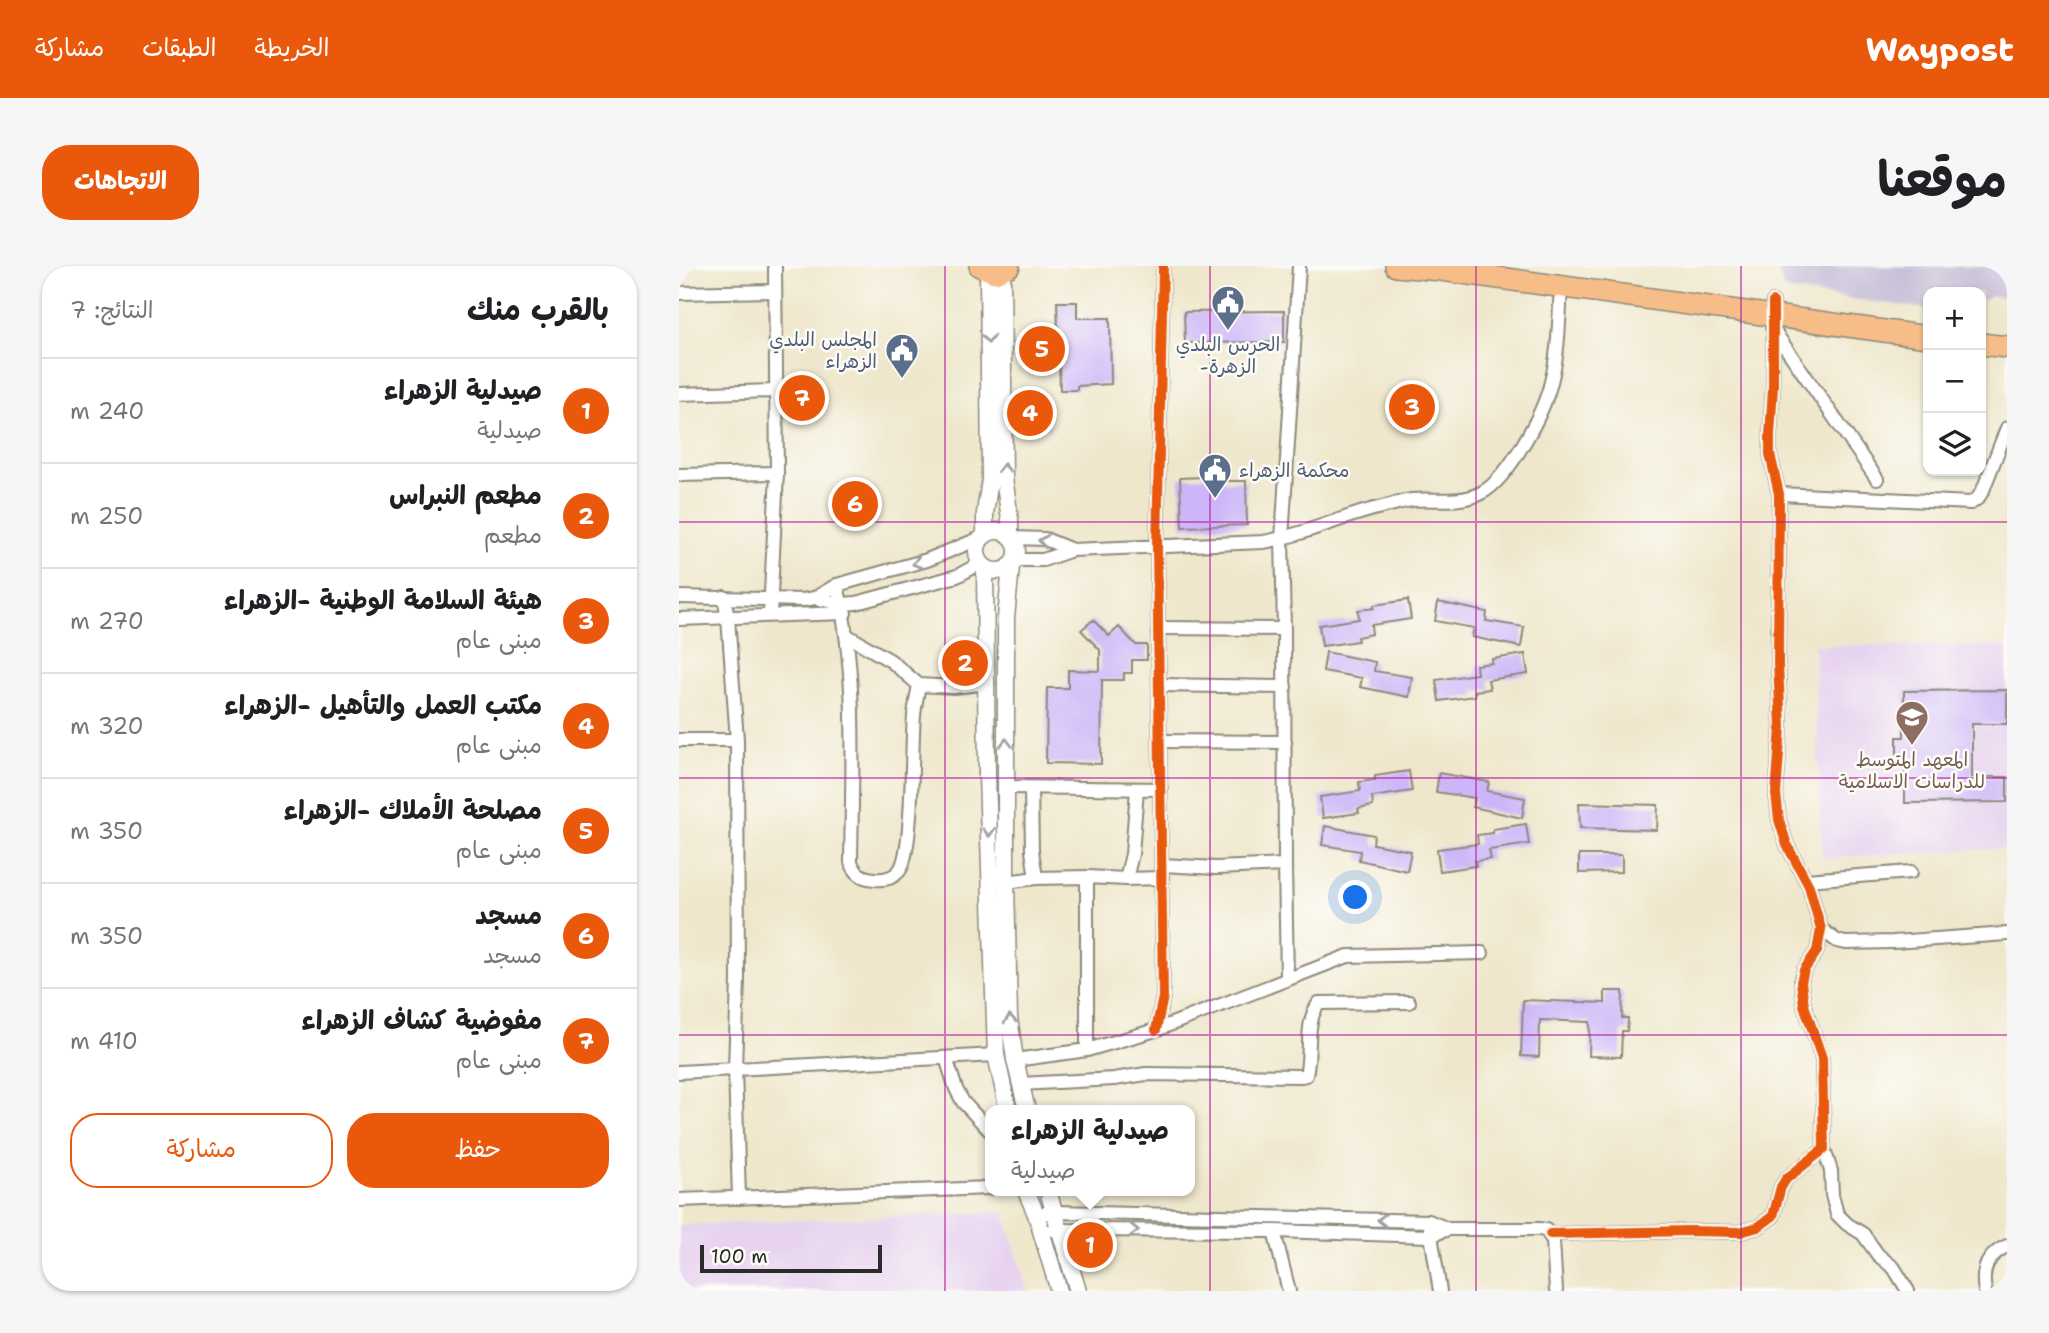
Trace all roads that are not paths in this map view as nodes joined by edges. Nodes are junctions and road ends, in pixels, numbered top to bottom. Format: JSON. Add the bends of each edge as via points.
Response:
{"nodes":[{"id":1,"x":775,"y":266,"type":"edge"},
{"id":2,"x":1163,"y":266,"type":"edge"},
{"id":3,"x":1299,"y":266,"type":"edge"},
{"id":4,"x":1396,"y":266,"type":"edge"},
{"id":5,"x":1510,"y":266,"type":"edge"},
{"id":6,"x":995,"y":268,"type":"edge"},
{"id":7,"x":1435,"y":268,"type":"edge"},
{"id":8,"x":1561,"y":287,"type":"junction"},
{"id":9,"x":775,"y":291,"type":"junction"},
{"id":10,"x":679,"y":293,"type":"edge"},
{"id":11,"x":1773,"y":315,"type":"junction"},
{"id":12,"x":1923,"y":323,"type":"edge"},
{"id":13,"x":1986,"y":331,"type":"edge"},
{"id":14,"x":2007,"y":333,"type":"edge"},
{"id":15,"x":1923,"y":336,"type":"edge"},
{"id":16,"x":1986,"y":345,"type":"edge"},
{"id":17,"x":2007,"y":347,"type":"edge"},
{"id":18,"x":775,"y":391,"type":"junction"},
{"id":19,"x":679,"y":394,"type":"edge"},
{"id":20,"x":2007,"y":428,"type":"edge"},
{"id":21,"x":777,"y":473,"type":"junction"},
{"id":22,"x":679,"y":475,"type":"edge"},
{"id":23,"x":1877,"y":479,"type":"dead end"},
{"id":24,"x":1779,"y":494,"type":"junction"},
{"id":25,"x":983,"y":536,"type":"junction"},
{"id":26,"x":1011,"y":537,"type":"junction"},
{"id":27,"x":1282,"y":539,"type":"junction"},
{"id":28,"x":1157,"y":546,"type":"junction"},
{"id":29,"x":1072,"y":550,"type":"junction"},
{"id":30,"x":1013,"y":563,"type":"junction"},
{"id":31,"x":983,"y":566,"type":"junction"},
{"id":32,"x":837,"y":585,"type":"junction"},
{"id":33,"x":679,"y":597,"type":"edge"},
{"id":34,"x":724,"y":597,"type":"junction"},
{"id":35,"x":770,"y":598,"type":"junction"},
{"id":36,"x":815,"y":598,"type":"junction"},
{"id":37,"x":843,"y":609,"type":"junction"},
{"id":38,"x":770,"y":614,"type":"junction"},
{"id":39,"x":728,"y":618,"type":"junction"},
{"id":40,"x":679,"y":619,"type":"edge"},
{"id":41,"x":1160,"y":628,"type":"junction"},
{"id":42,"x":1284,"y":629,"type":"junction"},
{"id":43,"x":848,"y":636,"type":"junction"},
{"id":44,"x":988,"y":683,"type":"junction"},
{"id":45,"x":919,"y":685,"type":"junction"},
{"id":46,"x":1160,"y":685,"type":"junction"},
{"id":47,"x":1285,"y":687,"type":"junction"},
{"id":48,"x":679,"y":740,"type":"edge"},
{"id":49,"x":737,"y":740,"type":"junction"},
{"id":50,"x":1161,"y":741,"type":"junction"},
{"id":51,"x":1285,"y":742,"type":"junction"},
{"id":52,"x":1005,"y":787,"type":"junction"},
{"id":53,"x":1031,"y":788,"type":"junction"},
{"id":54,"x":1137,"y":789,"type":"junction"},
{"id":55,"x":1161,"y":789,"type":"junction"},
{"id":56,"x":1162,"y":864,"type":"junction"},
{"id":57,"x":1285,"y":864,"type":"junction"},
{"id":58,"x":1911,"y":872,"type":"dead end"},
{"id":59,"x":1087,"y":877,"type":"junction"},
{"id":60,"x":1036,"y":878,"type":"junction"},
{"id":61,"x":1162,"y":878,"type":"junction"},
{"id":62,"x":1126,"y":880,"type":"junction"},
{"id":63,"x":1806,"y":880,"type":"junction"},
{"id":64,"x":1006,"y":882,"type":"junction"},
{"id":65,"x":1821,"y":929,"type":"junction"},
{"id":66,"x":2007,"y":934,"type":"edge"},
{"id":67,"x":1482,"y":953,"type":"dead end"},
{"id":68,"x":1287,"y":978,"type":"junction"},
{"id":69,"x":1409,"y":1002,"type":"dead end"},
{"id":70,"x":1156,"y":1030,"type":"junction"},
{"id":71,"x":1087,"y":1050,"type":"junction"},
{"id":72,"x":996,"y":1055,"type":"junction"},
{"id":73,"x":946,"y":1058,"type":"junction"},
{"id":74,"x":1015,"y":1060,"type":"junction"},
{"id":75,"x":735,"y":1068,"type":"junction"},
{"id":76,"x":679,"y":1072,"type":"edge"},
{"id":77,"x":1020,"y":1084,"type":"junction"},
{"id":78,"x":1006,"y":1105,"type":"edge"},
{"id":79,"x":1026,"y":1105,"type":"edge"},
{"id":80,"x":985,"y":1126,"type":"edge"},
{"id":81,"x":1824,"y":1149,"type":"junction"},
{"id":82,"x":985,"y":1188,"type":"edge"},
{"id":83,"x":1028,"y":1196,"type":"edge"},
{"id":84,"x":1050,"y":1196,"type":"edge"},
{"id":85,"x":739,"y":1198,"type":"junction"},
{"id":86,"x":679,"y":1200,"type":"edge"},
{"id":87,"x":1055,"y":1212,"type":"junction"},
{"id":88,"x":1036,"y":1214,"type":"junction"},
{"id":89,"x":1429,"y":1221,"type":"junction"},
{"id":90,"x":1061,"y":1229,"type":"junction"},
{"id":91,"x":1041,"y":1230,"type":"junction"},
{"id":92,"x":1448,"y":1230,"type":"junction"},
{"id":93,"x":1274,"y":1231,"type":"junction"},
{"id":94,"x":1550,"y":1234,"type":"junction"},
{"id":95,"x":1430,"y":1236,"type":"junction"},
{"id":96,"x":2007,"y":1246,"type":"edge"},
{"id":97,"x":1059,"y":1291,"type":"edge"},
{"id":98,"x":1078,"y":1291,"type":"edge"},
{"id":99,"x":1289,"y":1291,"type":"edge"},
{"id":100,"x":1440,"y":1291,"type":"edge"},
{"id":101,"x":1556,"y":1291,"type":"edge"},
{"id":102,"x":1908,"y":1291,"type":"edge"},
{"id":103,"x":1985,"y":1291,"type":"edge"}],
"edges":[{"from":1,"to":9,"type":"street"},
{"from":2,"to":28,"type":"street"},
{"from":3,"to":27,"type":"street"},
{"from":4,"to":7,"type":"main road"},
{"from":5,"to":11,"type":"main road"},
{"from":6,"to":25,"type":"street","one_way":true,"via":[[990,480]]},
{"from":26,"to":6,"type":"street","one_way":true},
{"from":7,"to":8,"type":"main road"},
{"from":8,"to":11,"type":"main road"},
{"from":8,"to":27,"type":"street","via":[[1551,386],[1520,450],[1495,484],[1459,500],[1413,500],[1372,509]]},
{"from":9,"to":10,"type":"street"},
{"from":9,"to":18,"type":"street"},
{"from":11,"to":12,"type":"main road"},
{"from":11,"to":15,"type":"main road"},
{"from":11,"to":23,"type":"street"},
{"from":11,"to":24,"type":"street","via":[[1770,454]]},
{"from":13,"to":14,"type":"main road"},
{"from":16,"to":17,"type":"main road"},
{"from":18,"to":19,"type":"street"},
{"from":18,"to":21,"type":"street"},
{"from":20,"to":24,"type":"street","via":[[1983,490],[1971,503]]},
{"from":21,"to":22,"type":"street"},
{"from":21,"to":35,"type":"street"},
{"from":24,"to":63,"type":"street","via":[[1781,727],[1776,794],[1787,845]]},
{"from":25,"to":26,"type":"street","via":[[997,531]]},
{"from":25,"to":31,"type":"street","via":[[977,549]]},
{"from":25,"to":32,"type":"street","one_way":true,"via":[[927,561]]},
{"from":29,"to":26,"type":"street","one_way":true,"via":[[1045,539]]},
{"from":26,"to":30,"type":"street","via":[[1018,551]]},
{"from":27,"to":28,"type":"street"},
{"from":27,"to":42,"type":"street"},
{"from":28,"to":29,"type":"street"},
{"from":28,"to":41,"type":"street"},
{"from":29,"to":30,"type":"street","via":[[1044,561]]},
{"from":30,"to":31,"type":"street","via":[[999,572]]},
{"from":52,"to":30,"type":"street","one_way":true,"via":[[1006,618]]},
{"from":31,"to":37,"type":"street"},
{"from":31,"to":44,"type":"street"},
{"from":32,"to":36,"type":"street"},
{"from":32,"to":37,"type":"street"},
{"from":33,"to":34,"type":"street"},
{"from":34,"to":35,"type":"street"},
{"from":34,"to":39,"type":"street"},
{"from":35,"to":36,"type":"street"},
{"from":35,"to":38,"type":"street"},
{"from":36,"to":37,"type":"street"},
{"from":37,"to":38,"type":"street"},
{"from":37,"to":43,"type":"street"},
{"from":38,"to":39,"type":"street"},
{"from":39,"to":40,"type":"street"},
{"from":39,"to":49,"type":"street"},
{"from":41,"to":42,"type":"street"},
{"from":41,"to":46,"type":"street"},
{"from":42,"to":47,"type":"street"},
{"from":43,"to":45,"type":"street","via":[[891,661]]},
{"from":43,"to":45,"type":"street","via":[[851,862],[856,873],[867,879],[891,878],[903,864]]},
{"from":44,"to":45,"type":"street"},
{"from":44,"to":72,"type":"street","one_way":true},
{"from":46,"to":47,"type":"street"},
{"from":46,"to":50,"type":"street"},
{"from":47,"to":51,"type":"street"},
{"from":48,"to":49,"type":"street"},
{"from":49,"to":75,"type":"street"},
{"from":50,"to":51,"type":"street"},
{"from":50,"to":55,"type":"street"},
{"from":51,"to":57,"type":"street"},
{"from":52,"to":53,"type":"street"},
{"from":52,"to":64,"type":"street"},
{"from":53,"to":54,"type":"street"},
{"from":53,"to":60,"type":"street"},
{"from":54,"to":55,"type":"street"},
{"from":54,"to":62,"type":"street"},
{"from":55,"to":56,"type":"street"},
{"from":56,"to":57,"type":"street","via":[[1216,868]]},
{"from":56,"to":61,"type":"street"},
{"from":57,"to":68,"type":"street"},
{"from":58,"to":63,"type":"street"},
{"from":59,"to":60,"type":"street"},
{"from":59,"to":62,"type":"street"},
{"from":59,"to":71,"type":"street"},
{"from":60,"to":64,"type":"street"},
{"from":61,"to":62,"type":"street"},
{"from":61,"to":70,"type":"street","via":[[1163,997]]},
{"from":63,"to":65,"type":"street"},
{"from":74,"to":64,"type":"street","one_way":true,"via":[[1009,1017]]},
{"from":65,"to":66,"type":"street","via":[[1846,943]]},
{"from":65,"to":81,"type":"street","via":[[1817,951],[1801,982],[1822,1058]]},
{"from":67,"to":68,"type":"street","via":[[1348,956]]},
{"from":68,"to":70,"type":"street"},
{"from":69,"to":77,"type":"street","via":[[1319,1003],[1308,1043],[1306,1075],[1146,1074]]},
{"from":70,"to":71,"type":"street"},
{"from":71,"to":74,"type":"street"},
{"from":72,"to":73,"type":"street"},
{"from":72,"to":78,"type":"street"},
{"from":73,"to":75,"type":"street"},
{"from":73,"to":80,"type":"street","via":[[963,1102]]},
{"from":74,"to":77,"type":"street"},
{"from":75,"to":76,"type":"street"},
{"from":75,"to":85,"type":"street"},
{"from":77,"to":79,"type":"street"},
{"from":81,"to":94,"type":"street","via":[[1786,1179],[1773,1216],[1749,1230]]},
{"from":81,"to":102,"type":"street","via":[[1837,1214],[1863,1234]]},
{"from":82,"to":85,"type":"street"},
{"from":83,"to":88,"type":"street"},
{"from":84,"to":87,"type":"street"},
{"from":85,"to":86,"type":"street"},
{"from":87,"to":88,"type":"street"},
{"from":89,"to":87,"type":"street","one_way":true},
{"from":87,"to":90,"type":"street"},
{"from":88,"to":91,"type":"street"},
{"from":89,"to":92,"type":"street"},
{"from":89,"to":95,"type":"street"},
{"from":90,"to":91,"type":"street"},
{"from":90,"to":93,"type":"street","one_way":true},
{"from":90,"to":98,"type":"street"},
{"from":91,"to":97,"type":"street"},
{"from":92,"to":94,"type":"street","via":[[1539,1229]]},
{"from":92,"to":95,"type":"street"},
{"from":93,"to":95,"type":"street"},
{"from":93,"to":99,"type":"street"},
{"from":94,"to":101,"type":"street"},
{"from":95,"to":100,"type":"street"},
{"from":96,"to":103,"type":"street","via":[[1991,1255],[1985,1267]]}]}
